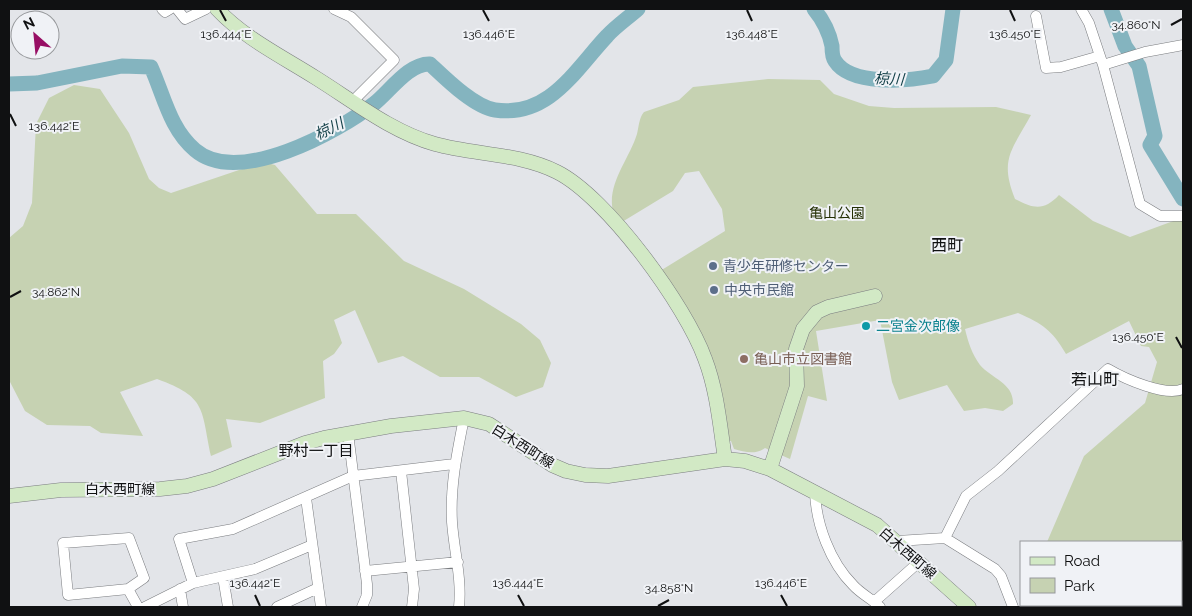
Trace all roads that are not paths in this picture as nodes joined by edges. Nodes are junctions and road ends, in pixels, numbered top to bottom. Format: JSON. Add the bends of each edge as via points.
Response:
{"nodes":[{"id":1,"x":162,"y":9,"type":"edge"},
{"id":2,"x":170,"y":9,"type":"edge"},
{"id":3,"x":177,"y":9,"type":"edge"},
{"id":4,"x":206,"y":9,"type":"edge"},
{"id":5,"x":217,"y":9,"type":"edge"},
{"id":6,"x":334,"y":9,"type":"edge"},
{"id":7,"x":1081,"y":9,"type":"edge"},
{"id":8,"x":1036,"y":16,"type":"dead end"},
{"id":9,"x":1183,"y":45,"type":"edge"},
{"id":10,"x":1102,"y":61,"type":"junction"},
{"id":11,"x":355,"y":102,"type":"junction"},
{"id":12,"x":1183,"y":216,"type":"edge"},
{"id":13,"x":875,"y":296,"type":"dead end"},
{"id":14,"x":1183,"y":389,"type":"edge"},
{"id":15,"x":464,"y":418,"type":"junction"},
{"id":16,"x":348,"y":433,"type":"junction"},
{"id":17,"x":725,"y":459,"type":"junction"},
{"id":18,"x":454,"y":464,"type":"junction"},
{"id":19,"x":770,"y":468,"type":"junction"},
{"id":20,"x":401,"y":470,"type":"junction"},
{"id":21,"x":353,"y":476,"type":"junction"},
{"id":22,"x":815,"y":492,"type":"junction"},
{"id":23,"x":9,"y":496,"type":"edge"},
{"id":24,"x":306,"y":498,"type":"junction"},
{"id":25,"x":945,"y":538,"type":"junction"},
{"id":26,"x":897,"y":541,"type":"junction"},
{"id":27,"x":312,"y":544,"type":"junction"},
{"id":28,"x":458,"y":562,"type":"junction"},
{"id":29,"x":920,"y":562,"type":"junction"},
{"id":30,"x":412,"y":567,"type":"junction"},
{"id":31,"x":366,"y":571,"type":"junction"},
{"id":32,"x":223,"y":577,"type":"junction"},
{"id":33,"x":193,"y":583,"type":"junction"},
{"id":34,"x":318,"y":588,"type":"junction"},
{"id":35,"x":128,"y":589,"type":"junction"},
{"id":36,"x":180,"y":589,"type":"junction"},
{"id":37,"x":877,"y":605,"type":"edge"},
{"id":38,"x":138,"y":607,"type":"edge"},
{"id":39,"x":145,"y":607,"type":"edge"},
{"id":40,"x":183,"y":607,"type":"edge"},
{"id":41,"x":228,"y":607,"type":"edge"},
{"id":42,"x":276,"y":607,"type":"edge"},
{"id":43,"x":321,"y":607,"type":"edge"},
{"id":44,"x":362,"y":607,"type":"edge"},
{"id":45,"x":412,"y":607,"type":"edge"},
{"id":46,"x":459,"y":607,"type":"edge"},
{"id":47,"x":969,"y":607,"type":"edge"},
{"id":48,"x":1013,"y":607,"type":"edge"}],
"edges":[{"from":1,"to":2,"type":"street","via":[[165,12]]},
{"from":3,"to":4,"type":"street","via":[[185,19]]},
{"from":5,"to":11,"type":"main road","via":[[244,32]]},
{"from":6,"to":11,"type":"street","via":[[351,17],[394,60]]},
{"from":7,"to":10,"type":"street"},
{"from":8,"to":10,"type":"street","via":[[1046,68]]},
{"from":9,"to":10,"type":"street"},
{"from":10,"to":12,"type":"street","via":[[1140,204],[1160,216]]},
{"from":11,"to":17,"type":"main road","via":[[405,132],[435,144],[544,166],[568,177],[592,197],[657,276],[692,330],[710,373]]},
{"from":13,"to":19,"type":"main road","via":[[828,306],[817,312],[803,329],[796,349],[797,386]]},
{"from":14,"to":25,"type":"street","via":[[1162,392],[1108,369],[998,471],[966,496]]},
{"from":15,"to":16,"type":"main road","name":"白木西町線"},
{"from":15,"to":17,"type":"main road","name":"白木西町線","via":[[489,424],[552,465],[585,475],[608,476]]},
{"from":15,"to":18,"type":"street"},
{"from":16,"to":21,"type":"street"},
{"from":16,"to":23,"type":"main road","name":"白木西町線","via":[[305,443],[187,486],[60,490]]},
{"from":17,"to":19,"type":"main road","name":"白木西町線"},
{"from":18,"to":20,"type":"street"},
{"from":18,"to":28,"type":"street","via":[[452,523]]},
{"from":19,"to":22,"type":"main road","name":"白木西町線"},
{"from":20,"to":21,"type":"street"},
{"from":20,"to":30,"type":"street"},
{"from":21,"to":24,"type":"street"},
{"from":21,"to":31,"type":"street"},
{"from":22,"to":26,"type":"main road","name":"白木西町線","via":[[877,525]]},
{"from":22,"to":37,"type":"street","via":[[816,510],[835,561],[852,584]]},
{"from":24,"to":27,"type":"street"},
{"from":24,"to":33,"type":"street","via":[[233,529],[179,539]]},
{"from":25,"to":26,"type":"street"},
{"from":25,"to":48,"type":"street","via":[[995,569]]},
{"from":26,"to":29,"type":"main road","name":"白木西町線"},
{"from":27,"to":32,"type":"street","via":[[255,569]]},
{"from":27,"to":34,"type":"street"},
{"from":28,"to":30,"type":"street"},
{"from":28,"to":46,"type":"street"},
{"from":29,"to":37,"type":"street"},
{"from":29,"to":47,"type":"main road","name":"白木西町線"},
{"from":30,"to":31,"type":"street"},
{"from":30,"to":45,"type":"street"},
{"from":31,"to":44,"type":"street","via":[[367,594]]},
{"from":32,"to":33,"type":"street"},
{"from":32,"to":41,"type":"street"},
{"from":33,"to":36,"type":"street"},
{"from":34,"to":42,"type":"street"},
{"from":34,"to":43,"type":"street"},
{"from":35,"to":35,"type":"street","via":[[144,578],[130,538],[63,543],[68,595]]},
{"from":35,"to":38,"type":"street"},
{"from":36,"to":39,"type":"street"},
{"from":36,"to":40,"type":"street"}]}
